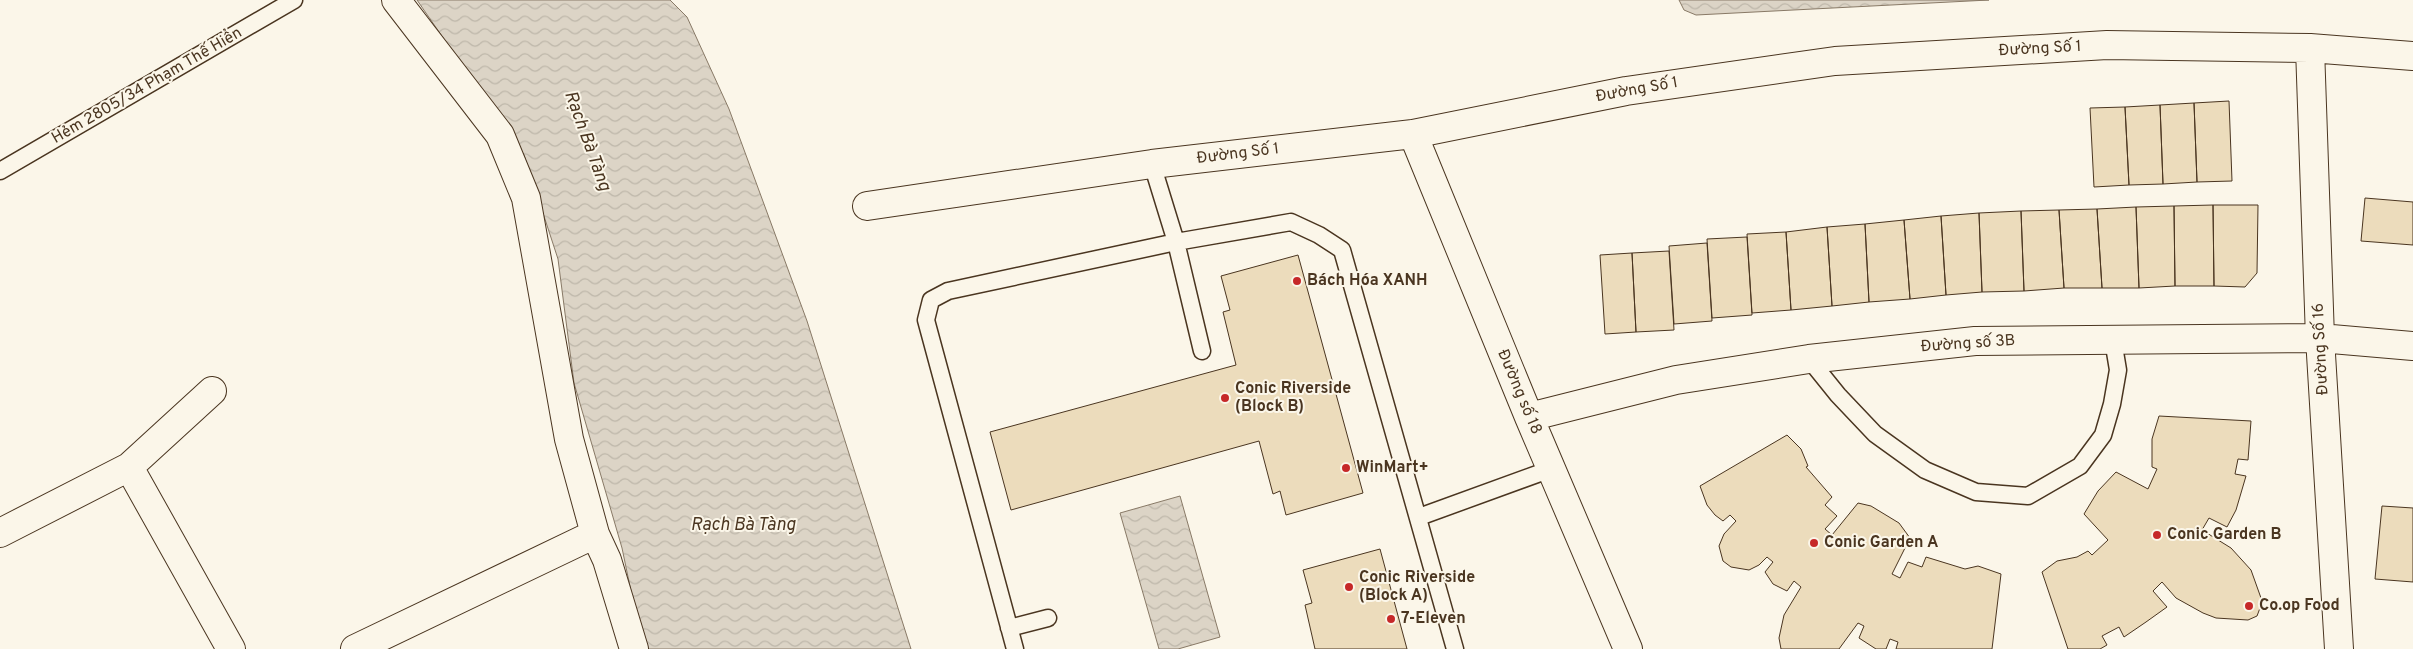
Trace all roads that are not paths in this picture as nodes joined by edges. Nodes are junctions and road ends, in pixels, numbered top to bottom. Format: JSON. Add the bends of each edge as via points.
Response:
{"nodes":[{"id":1,"x":294,"y":0,"type":"edge"},
{"id":2,"x":396,"y":0,"type":"edge"},
{"id":3,"x":2310,"y":48,"type":"junction"},
{"id":4,"x":2413,"y":56,"type":"edge"},
{"id":5,"x":1413,"y":134,"type":"junction"},
{"id":6,"x":1152,"y":164,"type":"junction"},
{"id":7,"x":0,"y":171,"type":"edge"},
{"id":8,"x":867,"y":206,"type":"dead end"},
{"id":9,"x":1176,"y":242,"type":"junction"},
{"id":10,"x":2320,"y":338,"type":"junction"},
{"id":11,"x":2112,"y":340,"type":"junction"},
{"id":12,"x":2413,"y":346,"type":"edge"},
{"id":13,"x":1202,"y":351,"type":"dead end"},
{"id":14,"x":1809,"y":359,"type":"junction"},
{"id":15,"x":212,"y":391,"type":"dead end"},
{"id":16,"x":1529,"y":418,"type":"junction"},
{"id":17,"x":129,"y":467,"type":"junction"},
{"id":18,"x":1551,"y":469,"type":"junction"},
{"id":19,"x":1419,"y":517,"type":"junction"},
{"id":20,"x":0,"y":533,"type":"edge"},
{"id":21,"x":595,"y":534,"type":"junction"},
{"id":22,"x":1048,"y":618,"type":"dead end"},
{"id":23,"x":1009,"y":628,"type":"junction"},
{"id":24,"x":231,"y":649,"type":"edge"},
{"id":25,"x":355,"y":649,"type":"edge"},
{"id":26,"x":634,"y":649,"type":"edge"},
{"id":27,"x":1015,"y":649,"type":"edge"},
{"id":28,"x":1455,"y":649,"type":"edge"},
{"id":29,"x":1628,"y":649,"type":"edge"},
{"id":30,"x":2339,"y":649,"type":"edge"}],
"edges":[{"from":1,"to":7,"type":"lane","name":"Hẻm 2805/34 Phạm Thế Hiển"},
{"from":2,"to":21,"type":"street","via":[[500,135],[526,198],[569,439]]},
{"from":3,"to":4,"type":"street","name":"Đường Số 1"},
{"from":3,"to":5,"type":"street","name":"Đường Số 1","via":[[2107,45],[1835,60],[1626,91]]},
{"from":3,"to":10,"type":"street","name":"Đường Số 16"},
{"from":5,"to":6,"type":"street","name":"Đường Số 1"},
{"from":5,"to":16,"type":"street","name":"Đường số 18"},
{"from":6,"to":8,"type":"street","name":"Đường Số 1"},
{"from":6,"to":9,"type":"lane"},
{"from":9,"to":13,"type":"lane"},
{"from":9,"to":19,"type":"lane","via":[[1291,222],[1342,250]]},
{"from":9,"to":23,"type":"lane","via":[[948,291],[930,300],[926,320]]},
{"from":10,"to":11,"type":"street","name":"Đường số 3B"},
{"from":10,"to":12,"type":"street","name":"Đường số 3B"},
{"from":10,"to":30,"type":"street","name":"Đường Số 16"},
{"from":11,"to":14,"type":"street","name":"Đường số 3B","via":[[1975,341]]},
{"from":11,"to":14,"type":"lane","via":[[2118,370],[2103,434],[2080,466],[2028,496],[1976,492],[1925,470],[1875,434]]},
{"from":14,"to":16,"type":"street","name":"Đường số 3B","via":[[1676,380]]},
{"from":15,"to":17,"type":"street"},
{"from":16,"to":18,"type":"street","name":"Đường số 18"},
{"from":17,"to":20,"type":"street"},
{"from":17,"to":24,"type":"street"},
{"from":18,"to":19,"type":"lane"},
{"from":18,"to":29,"type":"street","name":"Đường số 18"},
{"from":19,"to":28,"type":"lane"},
{"from":21,"to":25,"type":"street"},
{"from":21,"to":26,"type":"street","via":[[607,560]]},
{"from":22,"to":23,"type":"lane"},
{"from":23,"to":27,"type":"lane"}]}
